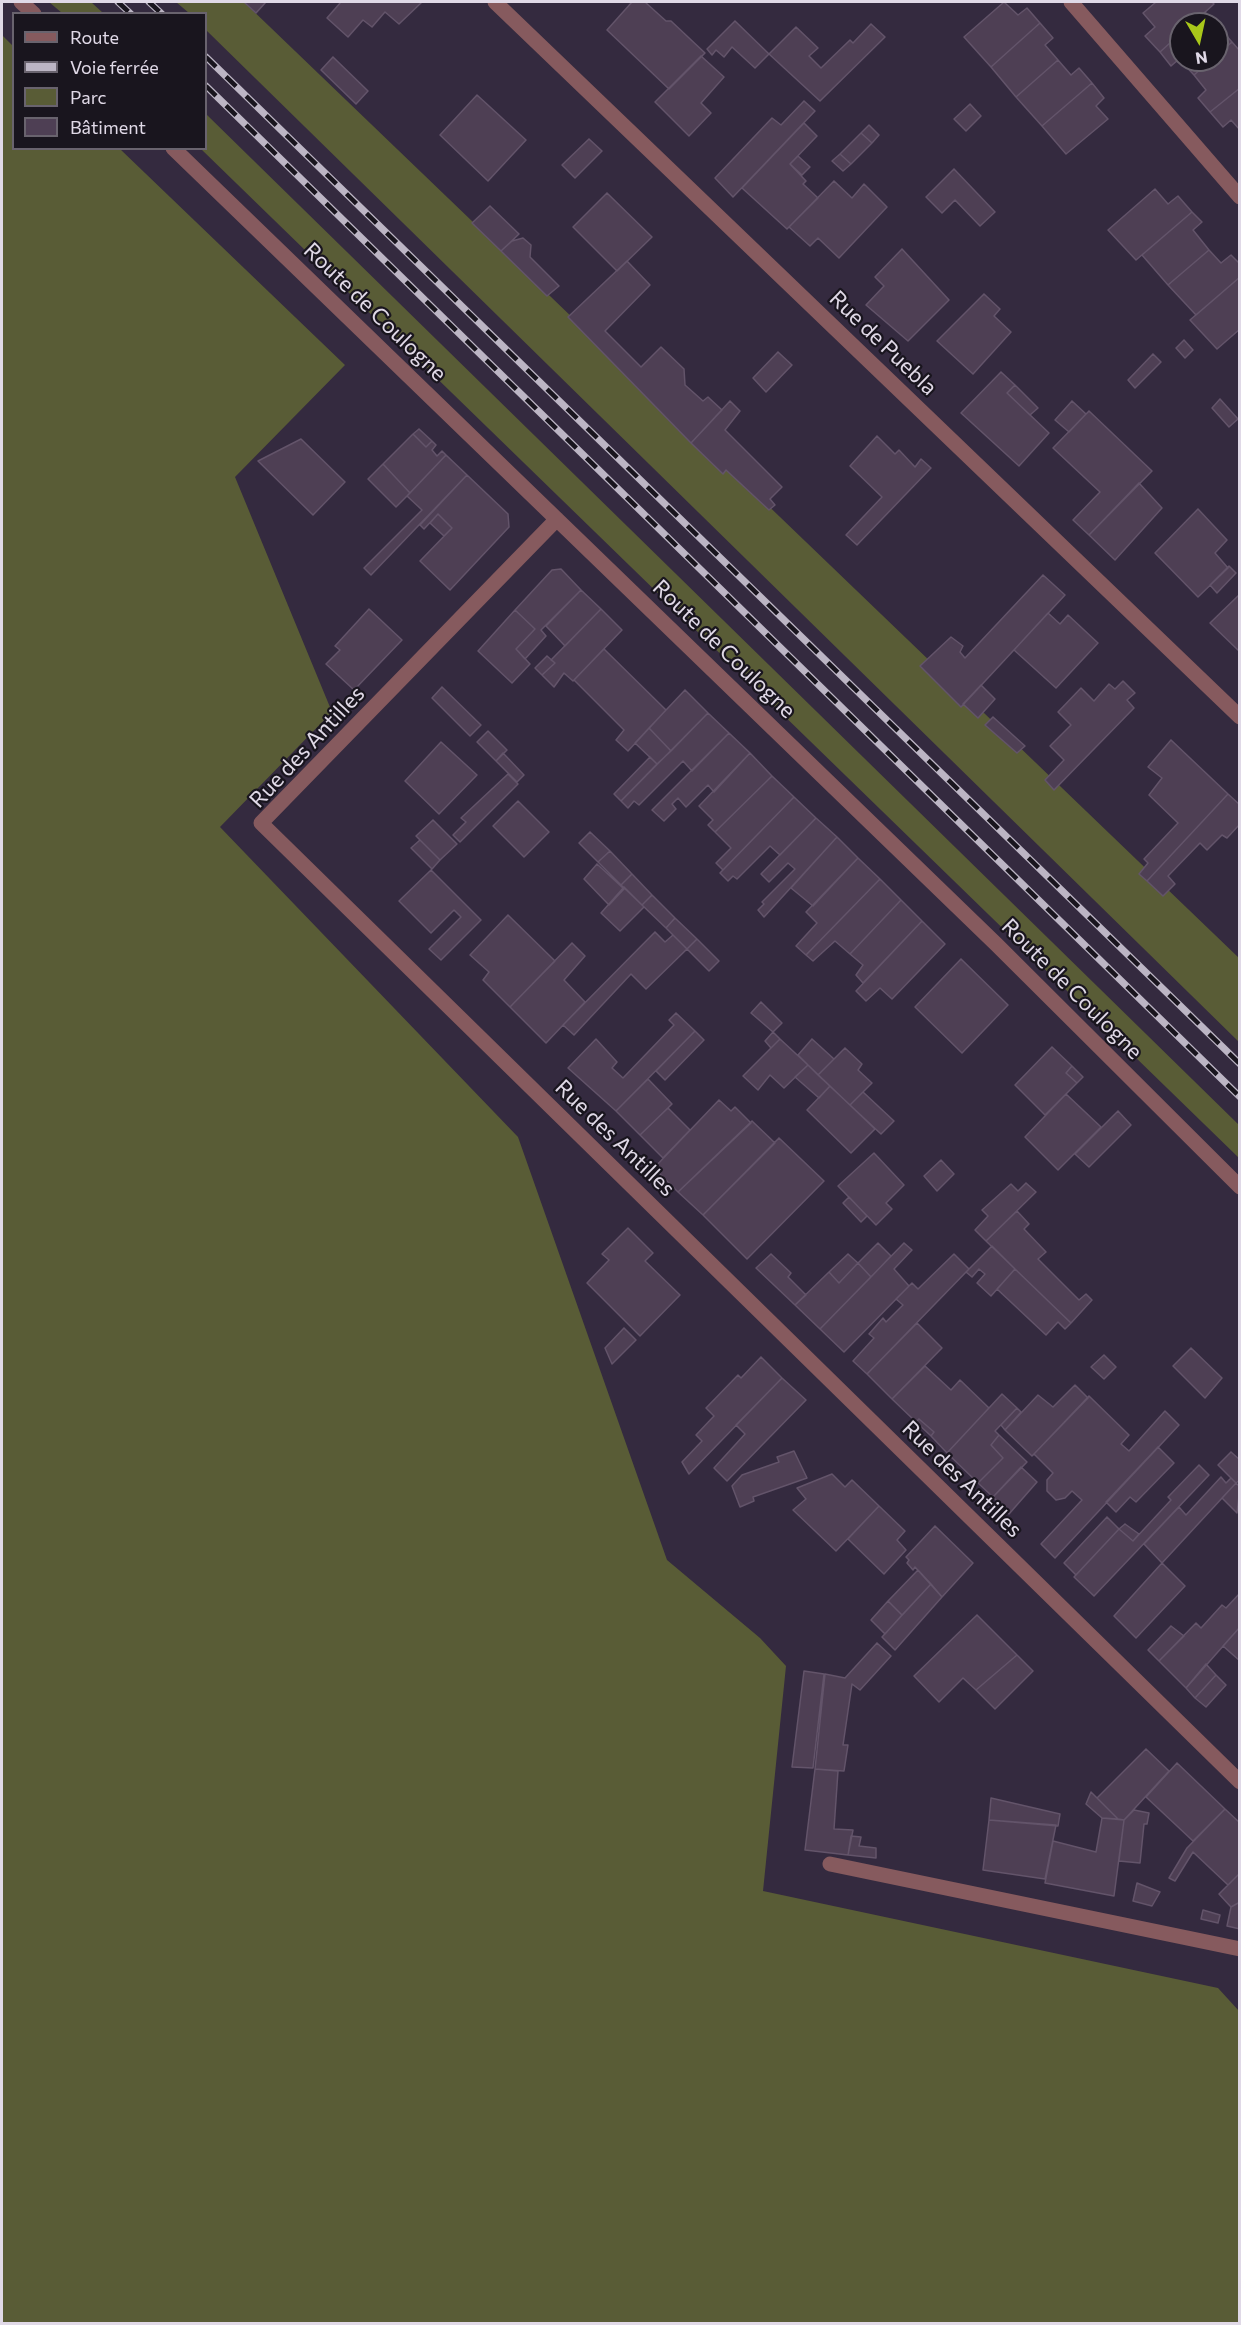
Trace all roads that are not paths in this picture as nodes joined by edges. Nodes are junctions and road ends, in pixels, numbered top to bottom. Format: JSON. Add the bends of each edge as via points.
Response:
{"nodes":[{"id":1,"x":495,"y":2,"type":"edge"},
{"id":2,"x":1071,"y":2,"type":"edge"},
{"id":3,"x":175,"y":150,"type":"edge"},
{"id":4,"x":1239,"y":197,"type":"edge"},
{"id":5,"x":557,"y":519,"type":"junction"},
{"id":6,"x":1239,"y":717,"type":"edge"},
{"id":7,"x":1239,"y":1187,"type":"edge"},
{"id":8,"x":1239,"y":1782,"type":"edge"},
{"id":9,"x":830,"y":1864,"type":"dead end"},
{"id":10,"x":1239,"y":1949,"type":"edge"}],
"edges":[{"from":1,"to":6,"type":"street","name":"Rue de Puebla"},
{"from":2,"to":4,"type":"street"},
{"from":3,"to":5,"type":"street","name":"Route de Coulogne"},
{"from":5,"to":7,"type":"street","name":"Route de Coulogne"},
{"from":5,"to":8,"type":"street","name":"Rue des Antilles","via":[[261,823]]},
{"from":9,"to":10,"type":"street"}]}
